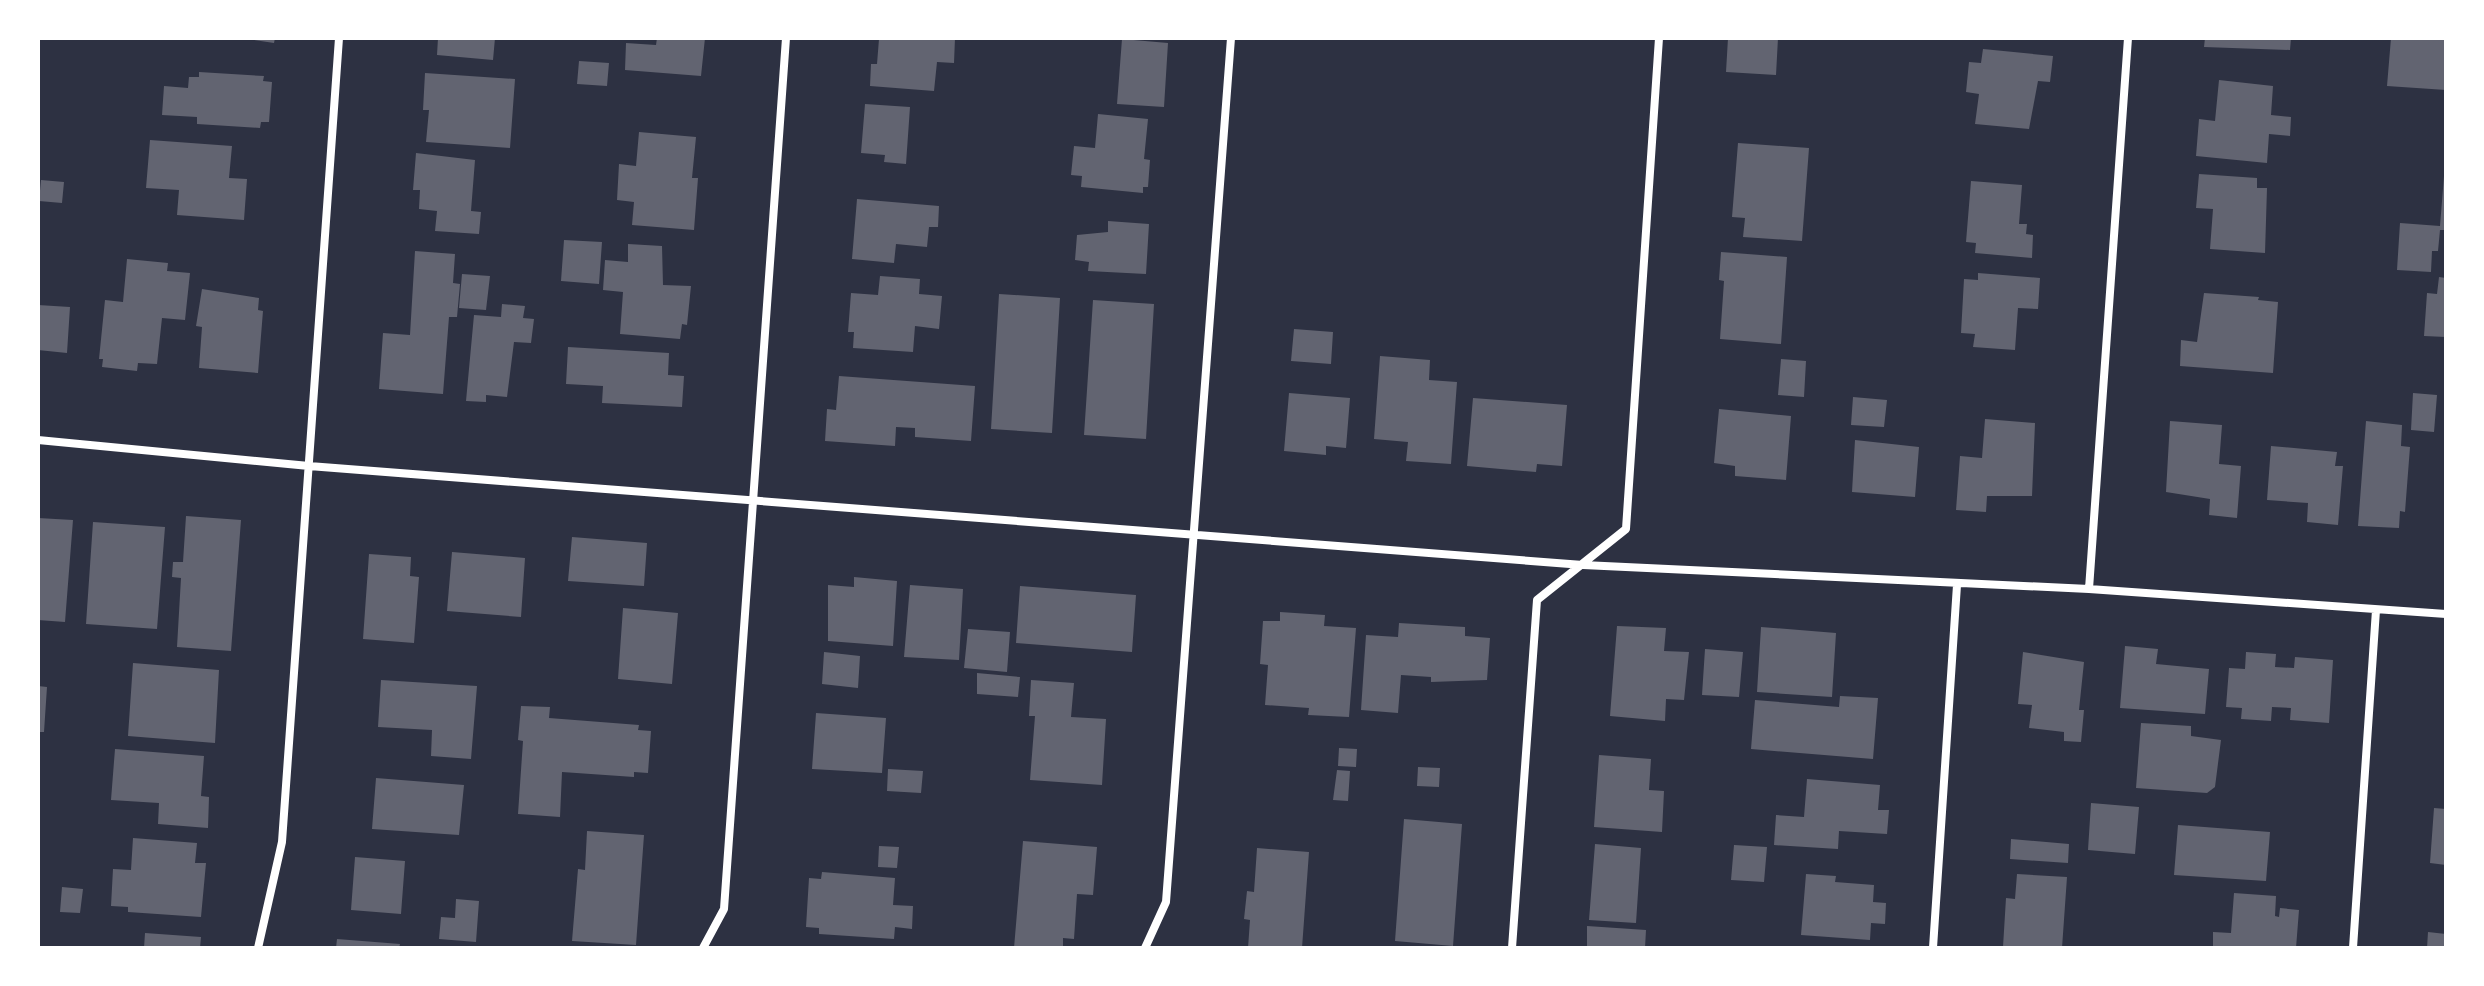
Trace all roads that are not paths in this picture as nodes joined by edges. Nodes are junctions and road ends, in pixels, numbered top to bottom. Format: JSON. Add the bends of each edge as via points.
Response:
{"nodes":[{"id":1,"x":339,"y":38,"type":"edge"},
{"id":2,"x":786,"y":38,"type":"edge"},
{"id":3,"x":1231,"y":38,"type":"edge"},
{"id":4,"x":1659,"y":38,"type":"edge"},
{"id":5,"x":2128,"y":38,"type":"edge"},
{"id":6,"x":38,"y":440,"type":"edge"},
{"id":7,"x":309,"y":466,"type":"junction"},
{"id":8,"x":753,"y":502,"type":"junction"},
{"id":9,"x":1193,"y":535,"type":"junction"},
{"id":10,"x":1583,"y":565,"type":"junction"},
{"id":11,"x":1957,"y":585,"type":"junction"},
{"id":12,"x":2089,"y":589,"type":"junction"},
{"id":13,"x":2376,"y":610,"type":"junction"},
{"id":14,"x":2446,"y":614,"type":"edge"},
{"id":15,"x":258,"y":948,"type":"edge"},
{"id":16,"x":703,"y":948,"type":"edge"},
{"id":17,"x":1145,"y":948,"type":"edge"},
{"id":18,"x":1512,"y":948,"type":"edge"},
{"id":19,"x":1933,"y":948,"type":"edge"},
{"id":20,"x":2353,"y":948,"type":"edge"}],
"edges":[{"from":1,"to":7,"type":"street"},
{"from":2,"to":8,"type":"street"},
{"from":3,"to":9,"type":"street"},
{"from":4,"to":10,"type":"street","via":[[1626,529]]},
{"from":5,"to":12,"type":"street"},
{"from":6,"to":7,"type":"street"},
{"from":7,"to":8,"type":"street"},
{"from":7,"to":15,"type":"street","via":[[282,842]]},
{"from":8,"to":9,"type":"street"},
{"from":8,"to":16,"type":"street","via":[[724,909]]},
{"from":9,"to":10,"type":"street"},
{"from":9,"to":17,"type":"street","via":[[1166,902]]},
{"from":10,"to":11,"type":"street"},
{"from":10,"to":18,"type":"street","via":[[1537,600]]},
{"from":11,"to":12,"type":"street"},
{"from":11,"to":19,"type":"street"},
{"from":12,"to":13,"type":"street"},
{"from":13,"to":14,"type":"street"},
{"from":13,"to":20,"type":"street"}]}
